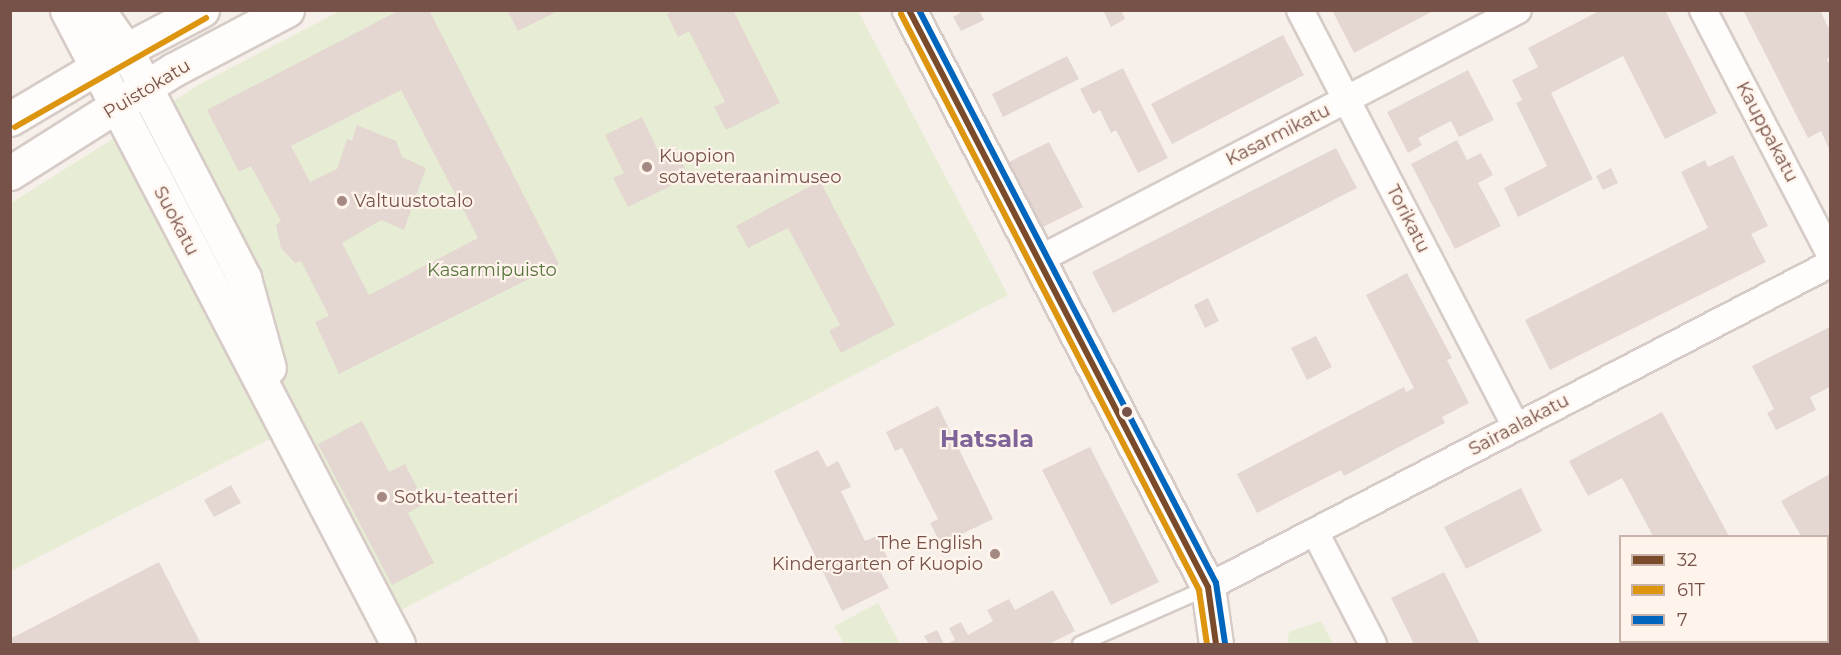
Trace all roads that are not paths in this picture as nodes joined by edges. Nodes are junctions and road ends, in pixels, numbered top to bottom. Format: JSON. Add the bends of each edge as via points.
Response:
{"nodes":[{"id":1,"x":67,"y":10,"type":"edge"},
{"id":2,"x":98,"y":10,"type":"edge"},
{"id":3,"x":202,"y":10,"type":"edge"},
{"id":4,"x":287,"y":10,"type":"edge"},
{"id":5,"x":909,"y":10,"type":"edge"},
{"id":6,"x":1300,"y":10,"type":"edge"},
{"id":7,"x":1518,"y":10,"type":"edge"},
{"id":8,"x":1703,"y":10,"type":"edge"},
{"id":9,"x":126,"y":50,"type":"junction"},
{"id":10,"x":96,"y":67,"type":"junction"},
{"id":11,"x":146,"y":88,"type":"junction"},
{"id":12,"x":1347,"y":99,"type":"junction"},
{"id":13,"x":117,"y":107,"type":"junction"},
{"id":14,"x":10,"y":119,"type":"edge"},
{"id":15,"x":10,"y":173,"type":"edge"},
{"id":16,"x":1830,"y":254,"type":"edge"},
{"id":17,"x":1038,"y":260,"type":"junction"},
{"id":18,"x":1830,"y":264,"type":"edge"},
{"id":19,"x":1516,"y":427,"type":"junction"},
{"id":20,"x":286,"y":430,"type":"junction"},
{"id":21,"x":1315,"y":532,"type":"junction"},
{"id":22,"x":1208,"y":587,"type":"junction"},
{"id":23,"x":398,"y":645,"type":"edge"},
{"id":24,"x":1080,"y":645,"type":"edge"},
{"id":25,"x":1216,"y":645,"type":"edge"},
{"id":26,"x":1373,"y":645,"type":"edge"}],
"edges":[{"from":1,"to":10,"type":"main road","name":"Suokatu"},
{"from":2,"to":9,"type":"main road","name":"Suokatu"},
{"from":3,"to":9,"type":"main road"},
{"from":4,"to":11,"type":"main road","name":"Puistokatu"},
{"from":5,"to":17,"type":"main road"},
{"from":6,"to":12,"type":"street","name":"Torikatu"},
{"from":7,"to":12,"type":"street","name":"Kasarmikatu"},
{"from":8,"to":16,"type":"street","name":"Kauppakatu"},
{"from":9,"to":10,"type":"main road"},
{"from":9,"to":11,"type":"main road","name":"Suokatu"},
{"from":10,"to":13,"type":"main road","name":"Suokatu"},
{"from":10,"to":14,"type":"main road"},
{"from":11,"to":13,"type":"main road","name":"Puistokatu"},
{"from":11,"to":20,"type":"main road","name":"Suokatu","via":[[244,278]]},
{"from":12,"to":17,"type":"street","name":"Kasarmikatu"},
{"from":12,"to":19,"type":"street","name":"Torikatu"},
{"from":13,"to":15,"type":"main road","name":"Puistokatu"},
{"from":13,"to":20,"type":"main road","name":"Suokatu"},
{"from":17,"to":22,"type":"main road"},
{"from":18,"to":19,"type":"street","name":"Sairaalakatu"},
{"from":19,"to":21,"type":"street","name":"Sairaalakatu"},
{"from":20,"to":23,"type":"main road","name":"Suokatu"},
{"from":21,"to":22,"type":"street","name":"Sairaalakatu"},
{"from":21,"to":26,"type":"street"},
{"from":22,"to":24,"type":"lane"},
{"from":22,"to":25,"type":"main road"}]}
